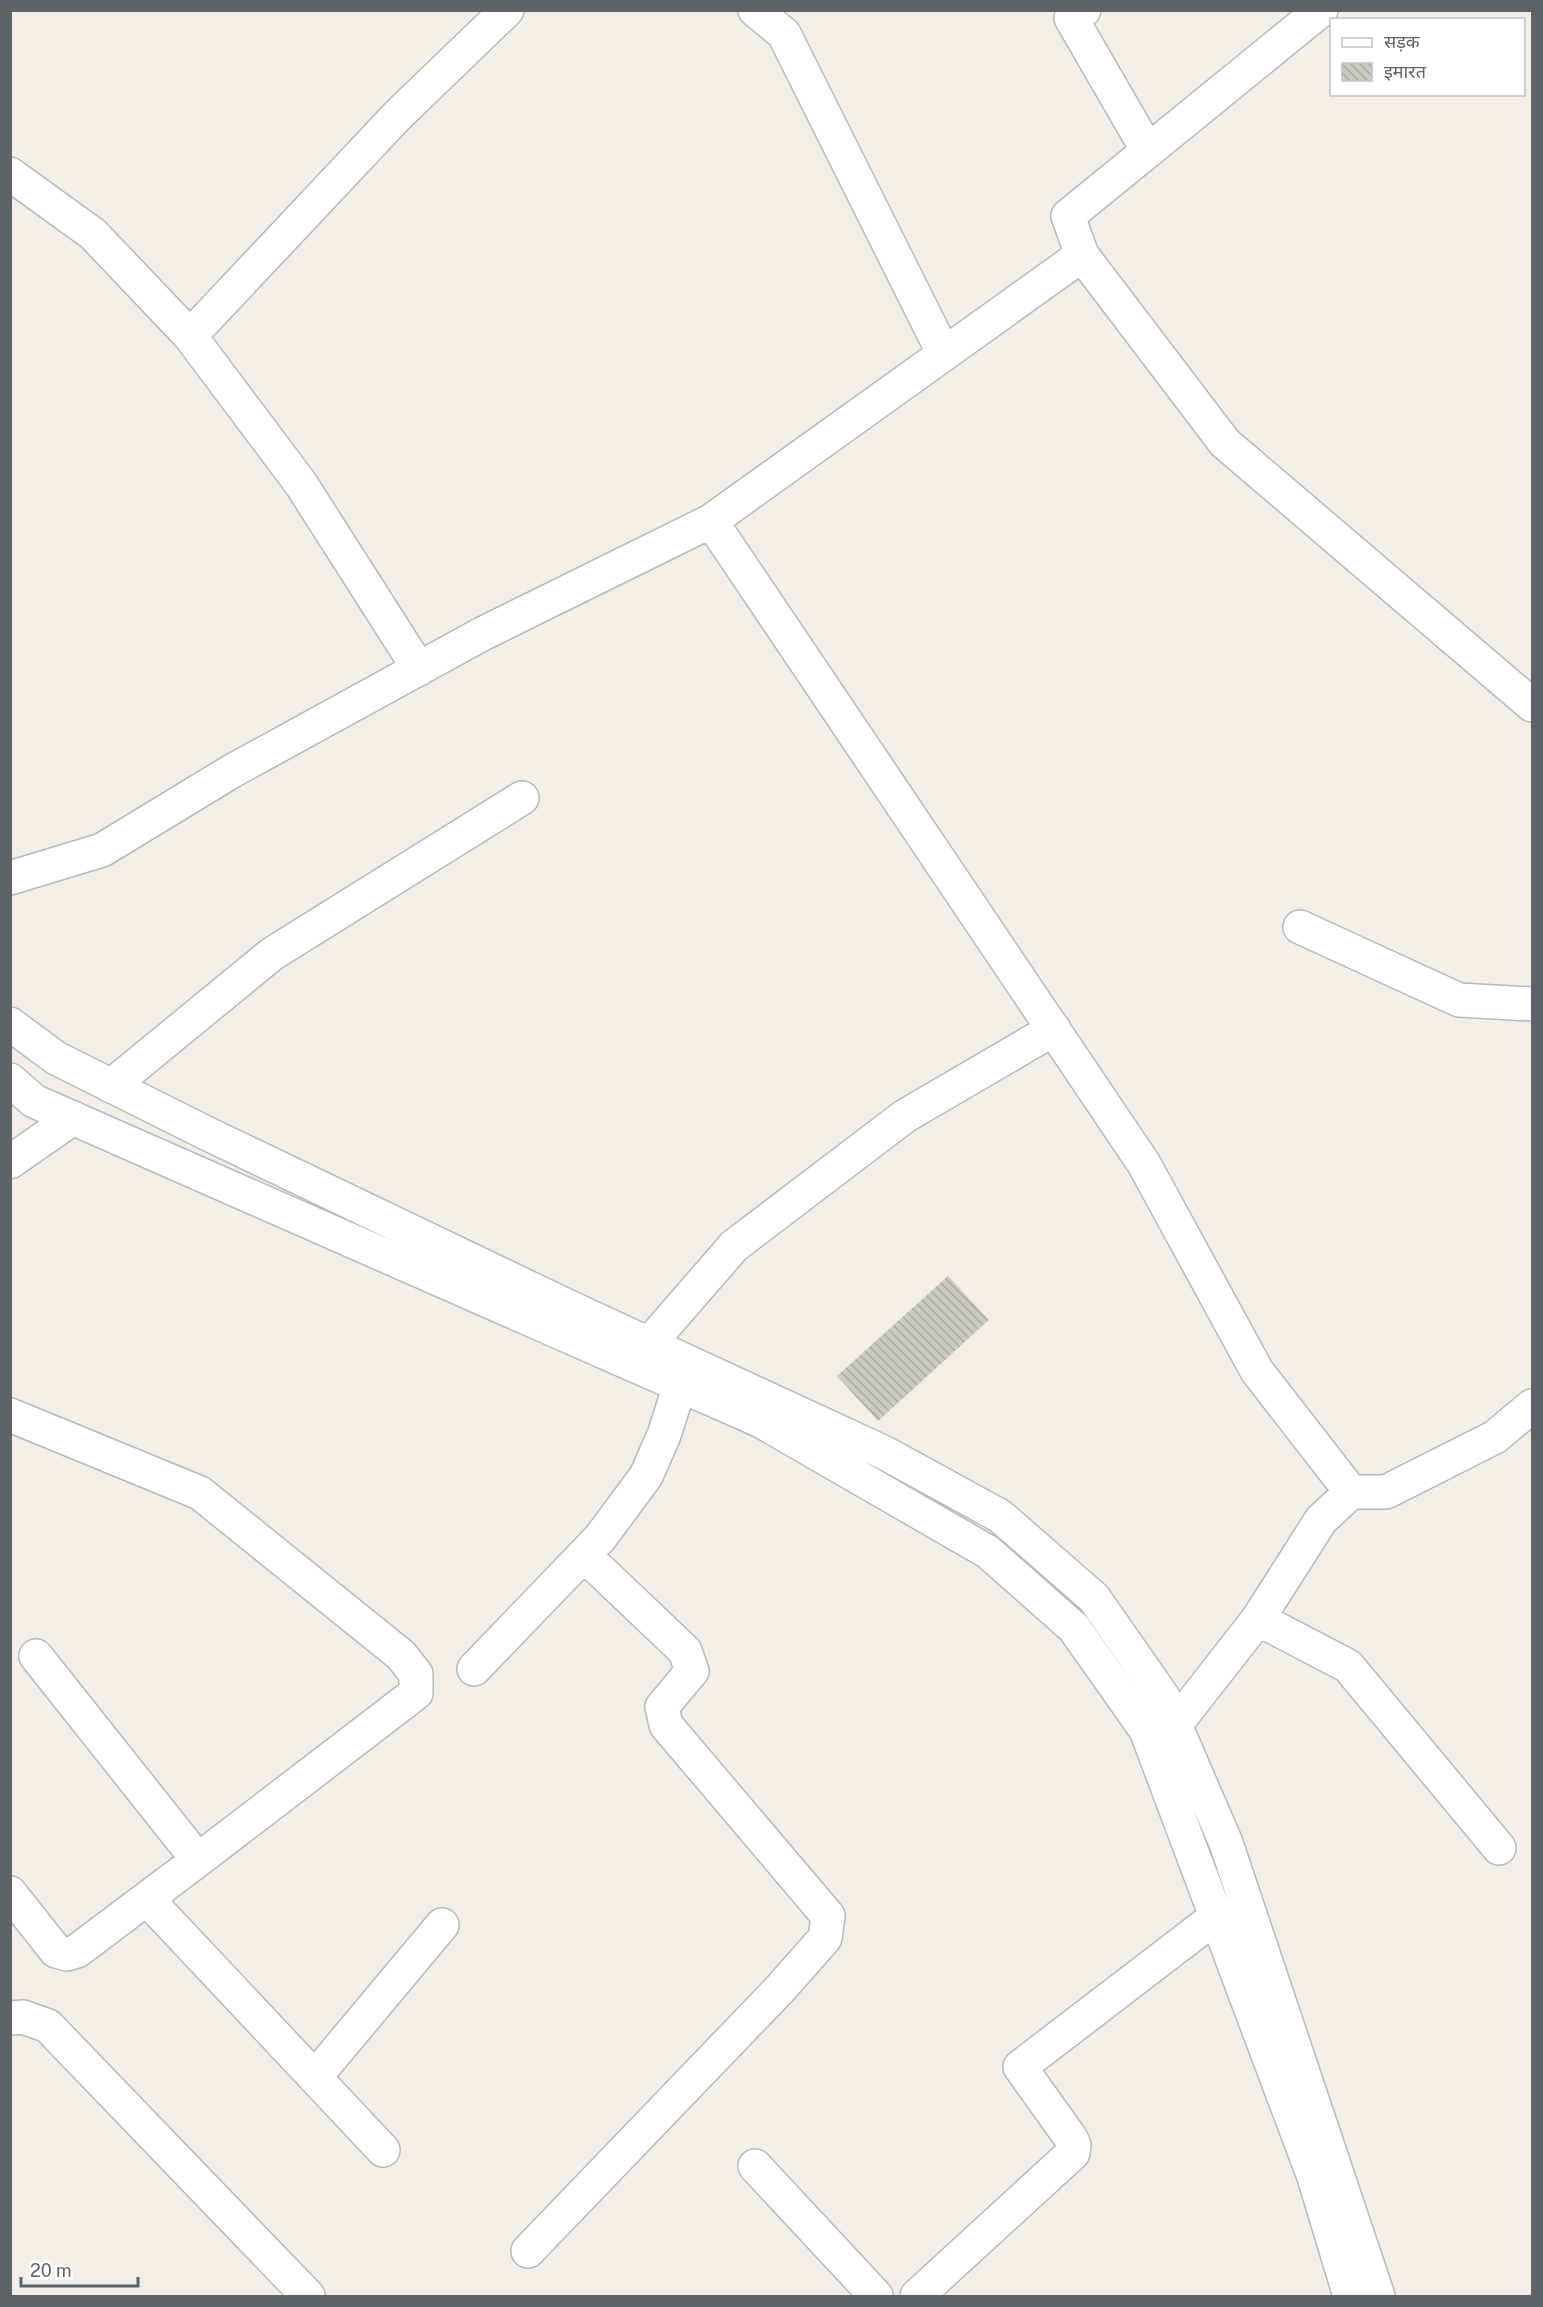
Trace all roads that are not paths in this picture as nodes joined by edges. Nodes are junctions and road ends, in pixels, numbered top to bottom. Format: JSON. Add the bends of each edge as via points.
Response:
{"nodes":[{"id":1,"x":507,"y":10,"type":"edge"},
{"id":2,"x":755,"y":10,"type":"edge"},
{"id":3,"x":1084,"y":10,"type":"edge"},
{"id":4,"x":1321,"y":10,"type":"edge"},
{"id":5,"x":1148,"y":151,"type":"junction"},
{"id":6,"x":10,"y":174,"type":"edge"},
{"id":7,"x":1082,"y":255,"type":"junction"},
{"id":8,"x":190,"y":336,"type":"junction"},
{"id":9,"x":944,"y":354,"type":"junction"},
{"id":10,"x":711,"y":521,"type":"junction"},
{"id":11,"x":418,"y":669,"type":"junction"},
{"id":12,"x":1533,"y":705,"type":"edge"},
{"id":13,"x":522,"y":798,"type":"dead end"},
{"id":14,"x":10,"y":878,"type":"edge"},
{"id":15,"x":1300,"y":927,"type":"dead end"},
{"id":16,"x":1533,"y":1004,"type":"edge"},
{"id":17,"x":10,"y":1024,"type":"edge"},
{"id":18,"x":1054,"y":1029,"type":"junction"},
{"id":19,"x":10,"y":1080,"type":"edge"},
{"id":20,"x":111,"y":1086,"type":"junction"},
{"id":21,"x":73,"y":1118,"type":"junction"},
{"id":22,"x":10,"y":1162,"type":"edge"},
{"id":23,"x":649,"y":1344,"type":"junction"},
{"id":24,"x":680,"y":1385,"type":"junction"},
{"id":25,"x":1533,"y":1406,"type":"edge"},
{"id":26,"x":10,"y":1415,"type":"edge"},
{"id":27,"x":1351,"y":1492,"type":"junction"},
{"id":28,"x":584,"y":1555,"type":"junction"},
{"id":29,"x":1258,"y":1619,"type":"junction"},
{"id":30,"x":36,"y":1656,"type":"dead end"},
{"id":31,"x":474,"y":1669,"type":"dead end"},
{"id":32,"x":1175,"y":1725,"type":"junction"},
{"id":33,"x":1499,"y":1848,"type":"dead end"},
{"id":34,"x":198,"y":1860,"type":"junction"},
{"id":35,"x":10,"y":1893,"type":"edge"},
{"id":36,"x":147,"y":1899,"type":"junction"},
{"id":37,"x":1249,"y":1908,"type":"junction"},
{"id":38,"x":1217,"y":1920,"type":"junction"},
{"id":39,"x":442,"y":1925,"type":"dead end"},
{"id":40,"x":10,"y":2018,"type":"edge"},
{"id":41,"x":315,"y":2078,"type":"junction"},
{"id":42,"x":383,"y":2150,"type":"dead end"},
{"id":43,"x":755,"y":2166,"type":"dead end"},
{"id":44,"x":528,"y":2251,"type":"dead end"},
{"id":45,"x":308,"y":2296,"type":"edge"},
{"id":46,"x":876,"y":2296,"type":"edge"},
{"id":47,"x":916,"y":2296,"type":"edge"},
{"id":48,"x":1350,"y":2296,"type":"edge"},
{"id":49,"x":1378,"y":2296,"type":"edge"}],
"edges":[{"from":1,"to":8,"type":"street","via":[[398,115]]},
{"from":2,"to":9,"type":"street","via":[[784,34]]},
{"from":3,"to":5,"type":"street","via":[[1071,18]]},
{"from":4,"to":5,"type":"street"},
{"from":5,"to":7,"type":"street","via":[[1068,216]]},
{"from":6,"to":8,"type":"street","via":[[93,234]]},
{"from":7,"to":9,"type":"street"},
{"from":7,"to":12,"type":"street","via":[[1225,443]]},
{"from":8,"to":11,"type":"street","via":[[301,484]]},
{"from":9,"to":10,"type":"street"},
{"from":10,"to":11,"type":"street"},
{"from":10,"to":18,"type":"street"},
{"from":11,"to":14,"type":"street","via":[[232,771],[102,850]]},
{"from":13,"to":20,"type":"street","via":[[273,954]]},
{"from":15,"to":16,"type":"street","via":[[1459,1000]]},
{"from":17,"to":20,"type":"street","via":[[56,1058]]},
{"from":18,"to":23,"type":"street","via":[[905,1116],[734,1246]]},
{"from":18,"to":27,"type":"street","via":[[1144,1164],[1257,1371]]},
{"from":19,"to":21,"type":"street","via":[[34,1101]]},
{"from":20,"to":23,"type":"street"},
{"from":21,"to":22,"type":"street"},
{"from":21,"to":24,"type":"street"},
{"from":23,"to":32,"type":"street","via":[[885,1453],[1000,1516],[1095,1598],[1163,1697]]},
{"from":24,"to":28,"type":"street","via":[[646,1476]]},
{"from":24,"to":38,"type":"street","via":[[761,1421],[988,1552],[1074,1628],[1146,1730]]},
{"from":25,"to":27,"type":"street","via":[[1496,1437],[1386,1492]]},
{"from":26,"to":34,"type":"street","via":[[200,1492],[401,1655],[416,1674],[416,1693]]},
{"from":27,"to":29,"type":"street","via":[[1322,1520]]},
{"from":28,"to":31,"type":"street"},
{"from":28,"to":44,"type":"street","via":[[685,1651],[692,1671],[662,1707],[666,1725],[828,1916],[825,1938],[779,1990]]},
{"from":29,"to":32,"type":"street"},
{"from":29,"to":33,"type":"street","via":[[1348,1666]]},
{"from":30,"to":34,"type":"street"},
{"from":32,"to":37,"type":"street","via":[[1227,1843]]},
{"from":34,"to":36,"type":"street"},
{"from":35,"to":36,"type":"street","via":[[56,1951],[67,1954],[77,1951]]},
{"from":36,"to":41,"type":"street"},
{"from":37,"to":38,"type":"street"},
{"from":37,"to":49,"type":"street"},
{"from":38,"to":47,"type":"street","via":[[1020,2067],[1070,2136],[1073,2153]]},
{"from":38,"to":48,"type":"street","via":[[1314,2177]]},
{"from":39,"to":41,"type":"street"},
{"from":40,"to":45,"type":"street","via":[[22,2017],[48,2026]]},
{"from":41,"to":42,"type":"street"},
{"from":43,"to":46,"type":"street"}]}
